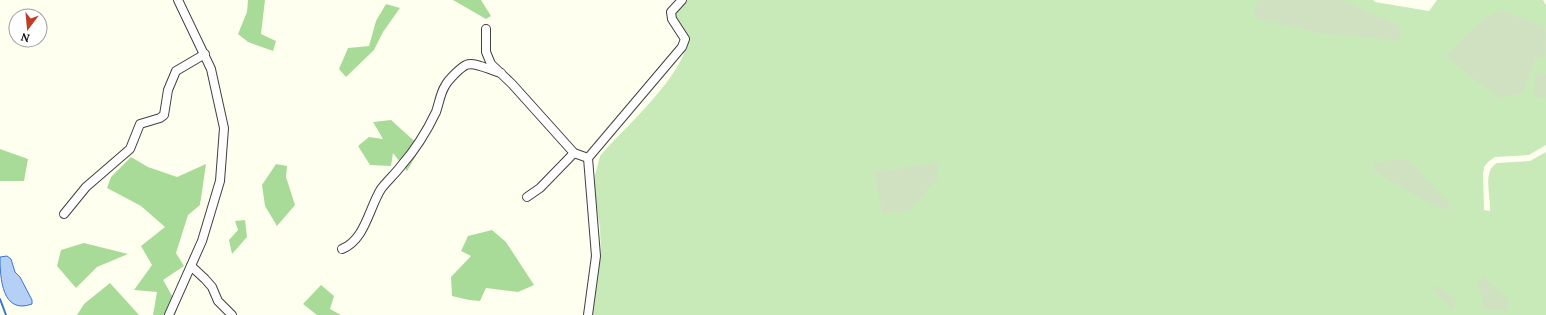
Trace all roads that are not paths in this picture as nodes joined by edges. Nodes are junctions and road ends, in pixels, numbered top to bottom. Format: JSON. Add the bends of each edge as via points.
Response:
{"nodes":[{"id":1,"x":178,"y":0,"type":"edge"},
{"id":2,"x":682,"y":0,"type":"edge"},
{"id":3,"x":486,"y":29,"type":"dead end"},
{"id":4,"x":205,"y":54,"type":"junction"},
{"id":5,"x":501,"y":73,"type":"junction"},
{"id":6,"x":574,"y":153,"type":"junction"},
{"id":7,"x":588,"y":158,"type":"junction"},
{"id":8,"x":527,"y":196,"type":"dead end"},
{"id":9,"x":64,"y":214,"type":"dead end"},
{"id":10,"x":342,"y":249,"type":"dead end"},
{"id":11,"x":191,"y":266,"type":"junction"},
{"id":12,"x":169,"y":315,"type":"edge"},
{"id":13,"x":232,"y":315,"type":"edge"},
{"id":14,"x":588,"y":315,"type":"edge"}],
"edges":[{"from":1,"to":4,"type":"street"},
{"from":2,"to":7,"type":"street","via":[[671,12],[672,19],[685,39],[682,46]]},
{"from":3,"to":5,"type":"street","via":[[486,52],[491,64]]},
{"from":4,"to":9,"type":"street","via":[[176,71],[168,90],[164,115],[140,124],[130,149],[86,186]]},
{"from":4,"to":11,"type":"street","via":[[211,69],[224,128],[223,157],[220,181],[202,241]]},
{"from":5,"to":6,"type":"street"},
{"from":5,"to":10,"type":"street","via":[[470,64],[464,66],[444,86],[436,112],[418,144],[382,188],[356,238]]},
{"from":6,"to":7,"type":"street"},
{"from":6,"to":8,"type":"street","via":[[540,188]]},
{"from":7,"to":14,"type":"street","via":[[596,256]]},
{"from":11,"to":12,"type":"street"},
{"from":11,"to":13,"type":"street","via":[[212,287],[218,301]]}]}
